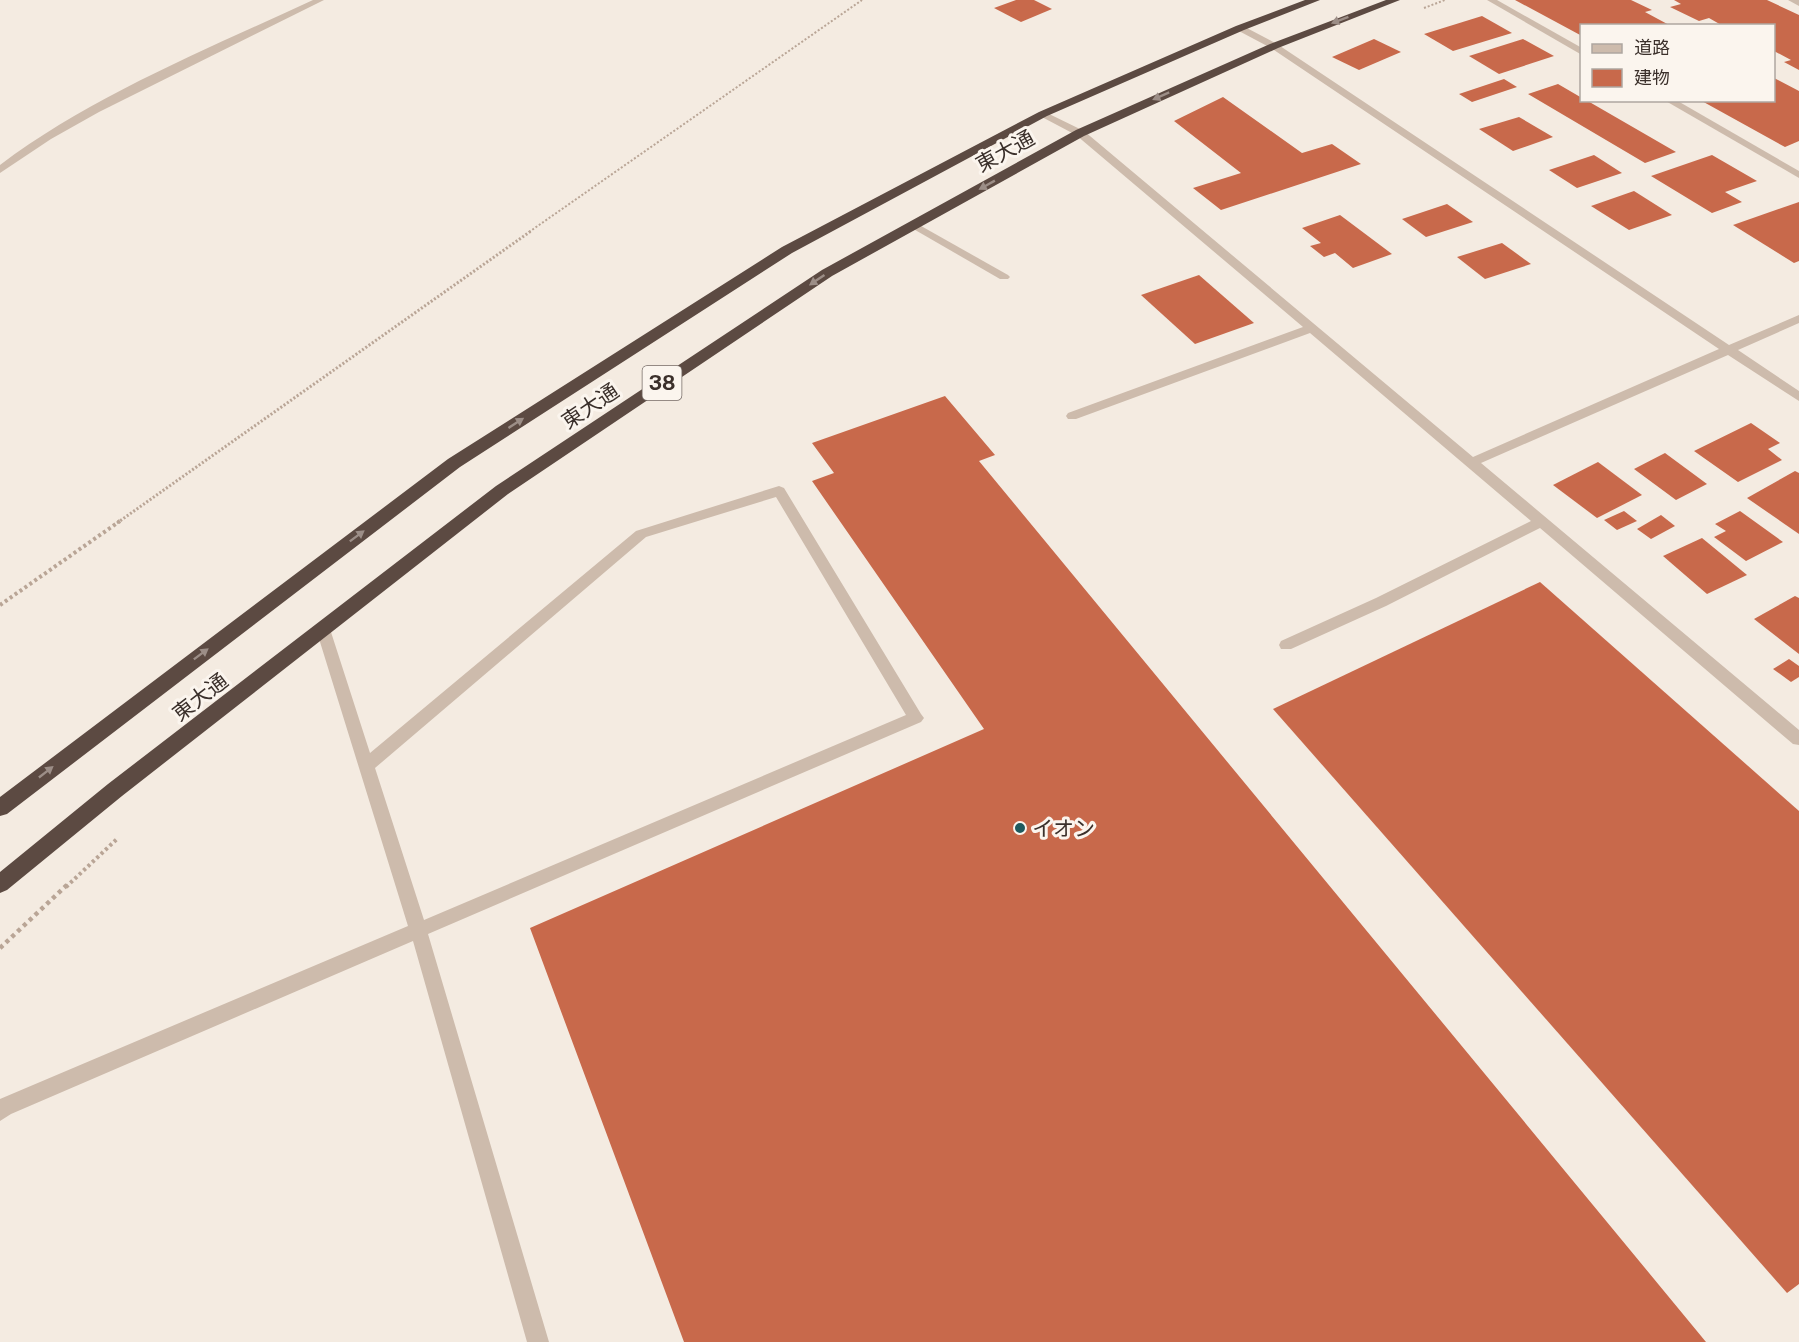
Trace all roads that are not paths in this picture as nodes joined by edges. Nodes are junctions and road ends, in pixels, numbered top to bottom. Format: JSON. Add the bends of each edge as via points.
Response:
{"nodes":[{"id":1,"x":320,"y":0,"type":"edge"},
{"id":2,"x":1315,"y":0,"type":"edge"},
{"id":3,"x":1395,"y":0,"type":"edge"},
{"id":4,"x":1491,"y":0,"type":"edge"},
{"id":5,"x":1792,"y":0,"type":"edge"},
{"id":6,"x":1799,"y":3,"type":"edge"},
{"id":7,"x":1240,"y":28,"type":"junction"},
{"id":8,"x":1274,"y":46,"type":"junction"},
{"id":9,"x":1580,"y":50,"type":"edge"},
{"id":10,"x":1671,"y":102,"type":"edge"},
{"id":11,"x":1043,"y":114,"type":"junction"},
{"id":12,"x":1080,"y":133,"type":"junction"},
{"id":13,"x":0,"y":170,"type":"edge"},
{"id":14,"x":1799,"y":175,"type":"edge"},
{"id":15,"x":914,"y":225,"type":"junction"},
{"id":16,"x":1004,"y":276,"type":"dead end"},
{"id":17,"x":1799,"y":319,"type":"edge"},
{"id":18,"x":1310,"y":329,"type":"junction"},
{"id":19,"x":1728,"y":349,"type":"junction"},
{"id":20,"x":1799,"y":397,"type":"edge"},
{"id":21,"x":1072,"y":416,"type":"dead end"},
{"id":22,"x":1472,"y":462,"type":"junction"},
{"id":23,"x":1542,"y":521,"type":"junction"},
{"id":24,"x":323,"y":629,"type":"junction"},
{"id":25,"x":1286,"y":645,"type":"dead end"},
{"id":26,"x":1799,"y":740,"type":"edge"},
{"id":27,"x":366,"y":766,"type":"junction"},
{"id":28,"x":0,"y":808,"type":"edge"},
{"id":29,"x":0,"y":884,"type":"edge"},
{"id":30,"x":419,"y":932,"type":"junction"},
{"id":31,"x":0,"y":1111,"type":"edge"},
{"id":32,"x":538,"y":1342,"type":"edge"}],
"edges":[{"from":1,"to":13,"type":"street","via":[[187,62],[64,126]]},
{"from":2,"to":7,"type":"highway","name":"東大通","number":"38"},
{"from":3,"to":8,"type":"highway","name":"東大通","number":"38","one_way":true},
{"from":4,"to":9,"type":"street"},
{"from":5,"to":6,"type":"street"},
{"from":7,"to":8,"type":"street"},
{"from":7,"to":11,"type":"highway","name":"東大通","number":"38"},
{"from":8,"to":12,"type":"highway","name":"東大通","number":"38","one_way":true},
{"from":8,"to":19,"type":"street"},
{"from":10,"to":14,"type":"street"},
{"from":11,"to":12,"type":"street"},
{"from":28,"to":11,"type":"highway","name":"東大通","number":"38","one_way":true,"via":[[454,463],[787,250]]},
{"from":12,"to":15,"type":"highway","name":"東大通","number":"38","one_way":true},
{"from":12,"to":18,"type":"street"},
{"from":15,"to":16,"type":"street"},
{"from":15,"to":24,"type":"highway","name":"東大通","number":"38","one_way":true,"via":[[827,273],[502,490]]},
{"from":17,"to":19,"type":"street"},
{"from":18,"to":21,"type":"street"},
{"from":18,"to":22,"type":"street"},
{"from":19,"to":20,"type":"street"},
{"from":19,"to":22,"type":"street"},
{"from":22,"to":23,"type":"street"},
{"from":23,"to":25,"type":"street"},
{"from":23,"to":26,"type":"street"},
{"from":24,"to":27,"type":"street"},
{"from":24,"to":29,"type":"highway","name":"東大通","number":"38"},
{"from":27,"to":30,"type":"street"},
{"from":27,"to":30,"type":"street","via":[[641,534],[779,491],[916,718]]},
{"from":30,"to":31,"type":"street"},
{"from":30,"to":32,"type":"street"}]}
